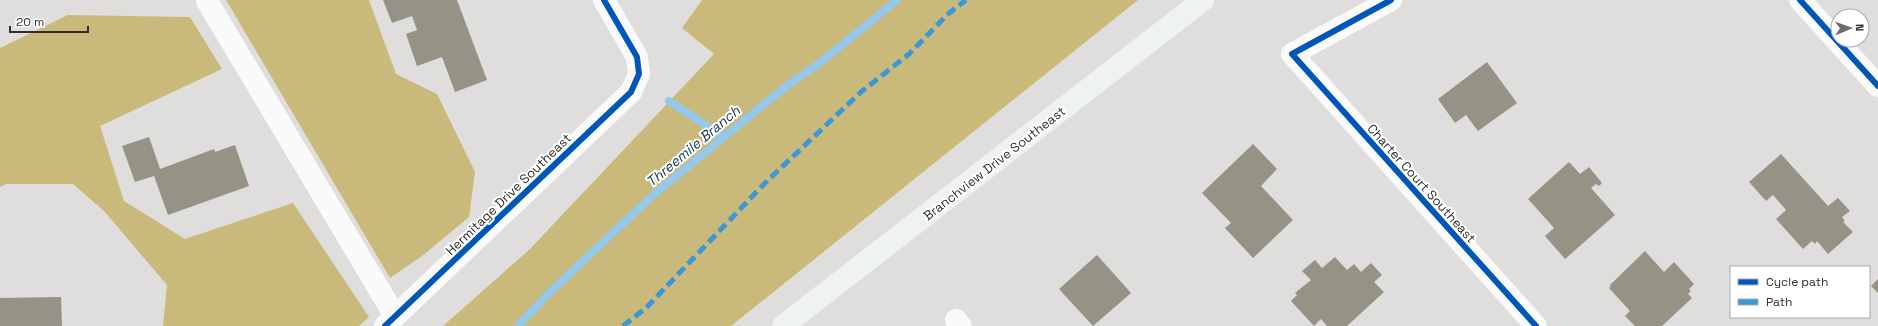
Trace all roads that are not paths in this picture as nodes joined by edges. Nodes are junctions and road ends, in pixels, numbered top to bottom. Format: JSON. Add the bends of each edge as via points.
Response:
{"nodes":[{"id":1,"x":604,"y":0,"type":"edge"},
{"id":2,"x":1203,"y":0,"type":"edge"},
{"id":3,"x":1391,"y":0,"type":"edge"},
{"id":4,"x":1800,"y":0,"type":"edge"},
{"id":5,"x":207,"y":1,"type":"edge"},
{"id":6,"x":1878,"y":86,"type":"edge"},
{"id":7,"x":390,"y":321,"type":"edge"},
{"id":8,"x":783,"y":326,"type":"edge"},
{"id":9,"x":1536,"y":326,"type":"edge"}],
"edges":[{"from":1,"to":7,"type":"street","name":"Hermitage Drive Southeast","via":[[637,57],[639,74],[631,92]]},
{"from":2,"to":8,"type":"main road","name":"Branchview Drive Southeast"},
{"from":3,"to":9,"type":"street","name":"Charter Court Southeast","via":[[1292,54]]},
{"from":4,"to":6,"type":"street"},
{"from":5,"to":7,"type":"street"}]}
